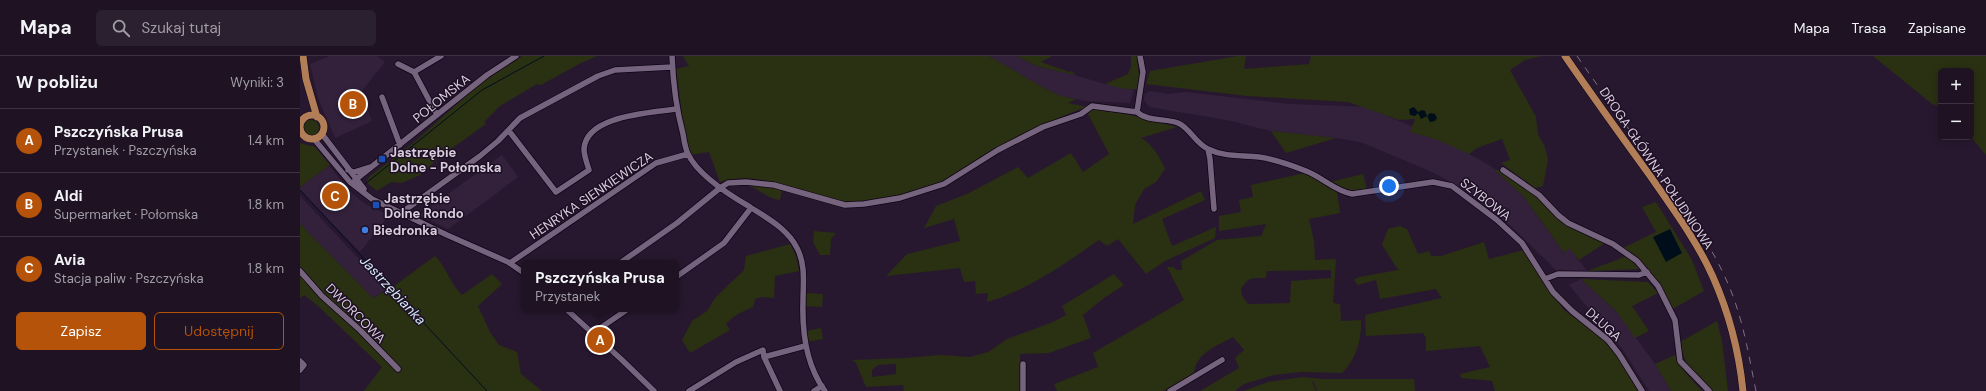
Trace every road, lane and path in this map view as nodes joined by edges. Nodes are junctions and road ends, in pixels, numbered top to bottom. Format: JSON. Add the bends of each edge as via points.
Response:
{"nodes":[{"id":1,"x":303,"y":56,"type":"edge"},
{"id":2,"x":441,"y":56,"type":"edge"},
{"id":3,"x":672,"y":56,"type":"edge"},
{"id":4,"x":1140,"y":56,"type":"edge"},
{"id":5,"x":1565,"y":56,"type":"edge"},
{"id":6,"x":513,"y":57,"type":"edge"},
{"id":7,"x":300,"y":63,"type":"edge"},
{"id":8,"x":398,"y":64,"type":"dead end"},
{"id":9,"x":672,"y":67,"type":"junction"},
{"id":10,"x":414,"y":72,"type":"junction"},
{"id":11,"x":382,"y":97,"type":"dead end"},
{"id":12,"x":676,"y":109,"type":"junction"},
{"id":13,"x":1137,"y":112,"type":"junction"},
{"id":14,"x":437,"y":115,"type":"junction"},
{"id":15,"x":308,"y":116,"type":"junction"},
{"id":16,"x":317,"y":117,"type":"junction"},
{"id":17,"x":509,"y":131,"type":"junction"},
{"id":18,"x":301,"y":132,"type":"edge"},
{"id":19,"x":322,"y":134,"type":"junction"},
{"id":20,"x":314,"y":139,"type":"junction"},
{"id":21,"x":400,"y":145,"type":"junction"},
{"id":22,"x":1208,"y":149,"type":"junction"},
{"id":23,"x":688,"y":154,"type":"junction"},
{"id":24,"x":373,"y":166,"type":"junction"},
{"id":25,"x":1503,"y":170,"type":"dead end"},
{"id":26,"x":346,"y":172,"type":"junction"},
{"id":27,"x":355,"y":180,"type":"junction"},
{"id":28,"x":720,"y":188,"type":"junction"},
{"id":29,"x":378,"y":201,"type":"junction"},
{"id":30,"x":751,"y":208,"type":"junction"},
{"id":31,"x":1214,"y":209,"type":"dead end"},
{"id":32,"x":401,"y":212,"type":"junction"},
{"id":33,"x":624,"y":260,"type":"edge"},
{"id":34,"x":510,"y":263,"type":"junction"},
{"id":35,"x":300,"y":271,"type":"edge"},
{"id":36,"x":521,"y":271,"type":"edge"},
{"id":37,"x":1646,"y":272,"type":"junction"},
{"id":38,"x":679,"y":275,"type":"edge"},
{"id":39,"x":1545,"y":279,"type":"junction"},
{"id":40,"x":569,"y":312,"type":"edge"},
{"id":41,"x":624,"y":312,"type":"edge"},
{"id":42,"x":593,"y":333,"type":"junction"},
{"id":43,"x":805,"y":346,"type":"junction"},
{"id":44,"x":764,"y":357,"type":"junction"},
{"id":45,"x":1222,"y":360,"type":"dead end"},
{"id":46,"x":300,"y":361,"type":"edge"},
{"id":47,"x":1023,"y":364,"type":"dead end"},
{"id":48,"x":398,"y":369,"type":"dead end"},
{"id":49,"x":300,"y":370,"type":"edge"},
{"id":50,"x":824,"y":389,"type":"edge"},
{"id":51,"x":654,"y":391,"type":"edge"},
{"id":52,"x":689,"y":391,"type":"edge"},
{"id":53,"x":780,"y":391,"type":"edge"},
{"id":54,"x":814,"y":391,"type":"edge"},
{"id":55,"x":1023,"y":391,"type":"edge"},
{"id":56,"x":1170,"y":391,"type":"edge"},
{"id":57,"x":1642,"y":391,"type":"edge"},
{"id":58,"x":1709,"y":391,"type":"edge"},
{"id":59,"x":1743,"y":391,"type":"edge"}],
"edges":[{"from":1,"to":16,"type":"main road","via":[[306,79]]},
{"from":2,"to":10,"type":"street"},
{"from":3,"to":9,"type":"street"},
{"from":4,"to":13,"type":"street","via":[[1143,72]]},
{"from":5,"to":59,"type":"main road","name":"DROGA GŁÓWNA POŁUDNIOWA","via":[[1700,252],[1728,316]]},
{"from":6,"to":14,"type":"street","name":"POŁOMSKA"},
{"from":7,"to":15,"type":"main road","via":[[310,106]]},
{"from":8,"to":10,"type":"street"},
{"from":9,"to":12,"type":"street"},
{"from":9,"to":17,"type":"street","via":[[615,70],[598,76],[520,118]]},
{"from":10,"to":14,"type":"street"},
{"from":11,"to":21,"type":"street"},
{"from":12,"to":17,"type":"street","via":[[608,122],[596,128],[586,140],[584,148],[589,170],[556,192]]},
{"from":12,"to":23,"type":"street"},
{"from":13,"to":22,"type":"street","name":"SZYBOWA","via":[[1147,117],[1181,124]]},
{"from":13,"to":28,"type":"street","name":"SZYBOWA","via":[[1092,106],[1081,114],[1043,127],[998,150],[947,183],[900,198],[851,205],[763,183],[735,182]]},
{"from":14,"to":21,"type":"street","name":"POŁOMSKA"},
{"from":15,"to":16,"type":"main road"},
{"from":15,"to":18,"type":"main road","via":[[301,123]]},
{"from":16,"to":19,"type":"main road","via":[[323,123]]},
{"from":17,"to":32,"type":"street","via":[[480,156]]},
{"from":18,"to":20,"type":"main road"},
{"from":19,"to":20,"type":"main road"},
{"from":19,"to":26,"type":"street"},
{"from":20,"to":26,"type":"street"},
{"from":21,"to":24,"type":"street","name":"POŁOMSKA"},
{"from":22,"to":31,"type":"street"},
{"from":22,"to":39,"type":"street","name":"SZYBOWA","via":[[1233,156],[1260,157],[1280,162],[1307,171],[1352,194],[1433,182],[1452,186],[1497,220],[1522,244]]},
{"from":23,"to":28,"type":"street"},
{"from":23,"to":34,"type":"street","name":"HENRYKA SIENKIEWICZA","via":[[656,162]]},
{"from":24,"to":26,"type":"street","name":"POŁOMSKA"},
{"from":24,"to":27,"type":"street","name":"POŁOMSKA"},
{"from":25,"to":37,"type":"street","via":[[1539,195],[1568,223],[1613,244],[1637,261]]},
{"from":26,"to":27,"type":"street"},
{"from":26,"to":29,"type":"street","via":[[360,191]]},
{"from":27,"to":29,"type":"street"},
{"from":28,"to":30,"type":"street"},
{"from":28,"to":33,"type":"street","via":[[677,223]]},
{"from":29,"to":32,"type":"street"},
{"from":30,"to":38,"type":"street","via":[[724,243]]},
{"from":30,"to":43,"type":"street","via":[[777,225],[793,242],[801,258],[804,278]]},
{"from":32,"to":34,"type":"street"},
{"from":34,"to":36,"type":"street"},
{"from":35,"to":48,"type":"street","name":"DWORCOWA","via":[[322,296]]},
{"from":37,"to":39,"type":"street","via":[[1639,275],[1558,274]]},
{"from":37,"to":58,"type":"street","via":[[1658,286],[1675,320],[1680,361]]},
{"from":39,"to":57,"type":"street","name":"DŁUGA","via":[[1563,303],[1608,340]]},
{"from":40,"to":42,"type":"street"},
{"from":41,"to":42,"type":"street"},
{"from":42,"to":51,"type":"street"},
{"from":43,"to":44,"type":"street"},
{"from":43,"to":50,"type":"street"},
{"from":44,"to":52,"type":"street","via":[[763,350],[736,362]]},
{"from":44,"to":53,"type":"street"},
{"from":45,"to":56,"type":"street"},
{"from":46,"to":49,"type":"street","via":[[304,365]]},
{"from":47,"to":55,"type":"street"},
{"from":50,"to":54,"type":"street"}]}
